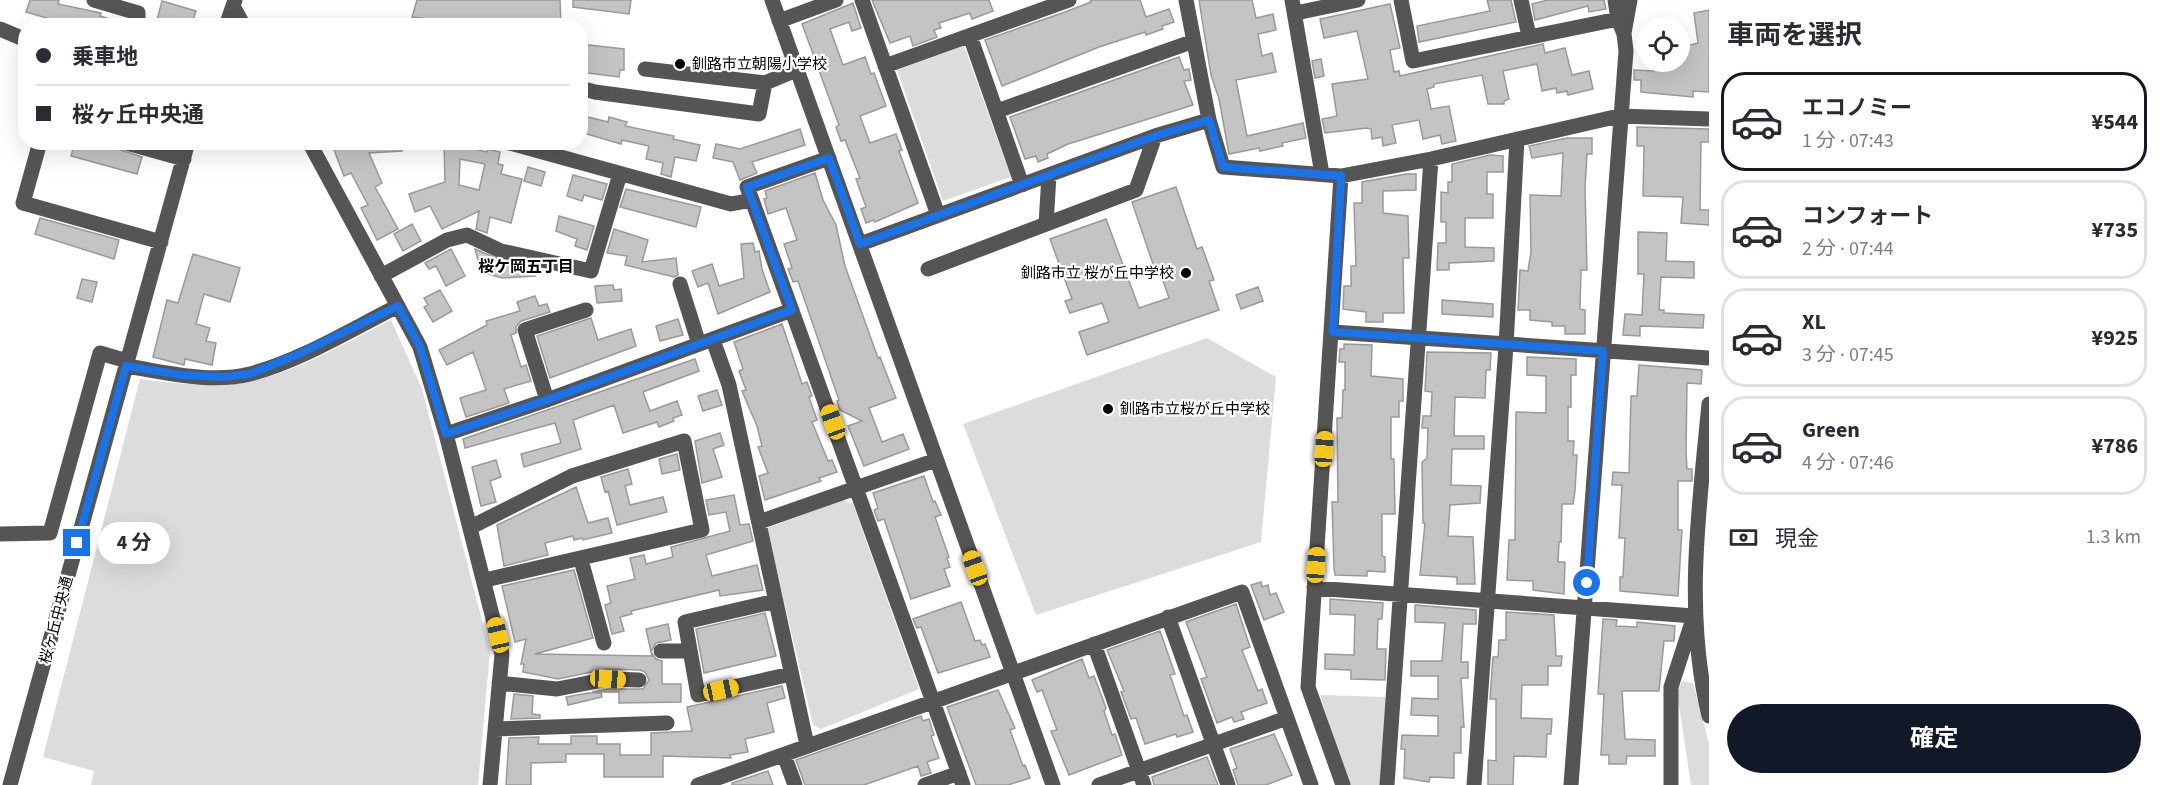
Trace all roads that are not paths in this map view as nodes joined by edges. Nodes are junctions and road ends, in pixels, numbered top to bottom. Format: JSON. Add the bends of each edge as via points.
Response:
{"nodes":[{"id":1,"x":94,"y":0,"type":"edge"},
{"id":2,"x":771,"y":0,"type":"edge"},
{"id":3,"x":837,"y":0,"type":"edge"},
{"id":4,"x":862,"y":0,"type":"edge"},
{"id":5,"x":1069,"y":0,"type":"edge"},
{"id":6,"x":1186,"y":0,"type":"edge"},
{"id":7,"x":1358,"y":0,"type":"edge"},
{"id":8,"x":1401,"y":0,"type":"edge"},
{"id":9,"x":1521,"y":0,"type":"edge"},
{"id":10,"x":1615,"y":0,"type":"edge"},
{"id":11,"x":1630,"y":0,"type":"edge"},
{"id":12,"x":234,"y":3,"type":"edge"},
{"id":13,"x":1294,"y":7,"type":"edge"},
{"id":14,"x":138,"y":18,"type":"edge"},
{"id":15,"x":229,"y":18,"type":"edge"},
{"id":16,"x":241,"y":18,"type":"edge"},
{"id":17,"x":1618,"y":19,"type":"junction"},
{"id":18,"x":779,"y":21,"type":"junction"},
{"id":19,"x":0,"y":29,"type":"edge"},
{"id":20,"x":1624,"y":34,"type":"junction"},
{"id":21,"x":970,"y":36,"type":"junction"},
{"id":22,"x":1529,"y":36,"type":"junction"},
{"id":23,"x":18,"y":37,"type":"edge"},
{"id":24,"x":1194,"y":41,"type":"junction"},
{"id":25,"x":885,"y":66,"type":"junction"},
{"id":26,"x":645,"y":69,"type":"dead end"},
{"id":27,"x":796,"y":70,"type":"junction"},
{"id":28,"x":765,"y":83,"type":"junction"},
{"id":29,"x":588,"y":90,"type":"edge"},
{"id":30,"x":997,"y":111,"type":"junction"},
{"id":31,"x":1619,"y":116,"type":"junction"},
{"id":32,"x":1709,"y":119,"type":"edge"},
{"id":33,"x":1209,"y":120,"type":"junction"},
{"id":34,"x":1155,"y":136,"type":"junction"},
{"id":35,"x":1517,"y":140,"type":"junction"},
{"id":36,"x":38,"y":150,"type":"edge"},
{"id":37,"x":152,"y":150,"type":"edge"},
{"id":38,"x":186,"y":150,"type":"edge"},
{"id":39,"x":313,"y":150,"type":"edge"},
{"id":40,"x":534,"y":150,"type":"edge"},
{"id":41,"x":829,"y":158,"type":"junction"},
{"id":42,"x":184,"y":159,"type":"junction"},
{"id":43,"x":1431,"y":159,"type":"junction"},
{"id":44,"x":620,"y":174,"type":"junction"},
{"id":45,"x":1322,"y":174,"type":"junction"},
{"id":46,"x":1049,"y":175,"type":"junction"},
{"id":47,"x":1341,"y":176,"type":"junction"},
{"id":48,"x":1022,"y":184,"type":"junction"},
{"id":49,"x":752,"y":200,"type":"junction"},
{"id":50,"x":938,"y":215,"type":"junction"},
{"id":51,"x":1046,"y":224,"type":"junction"},
{"id":52,"x":161,"y":242,"type":"junction"},
{"id":53,"x":860,"y":244,"type":"junction"},
{"id":54,"x":928,"y":269,"type":"dead end"},
{"id":55,"x":381,"y":276,"type":"junction"},
{"id":56,"x":680,"y":284,"type":"dead end"},
{"id":57,"x":398,"y":306,"type":"junction"},
{"id":58,"x":586,"y":310,"type":"dead end"},
{"id":59,"x":792,"y":310,"type":"junction"},
{"id":60,"x":1333,"y":332,"type":"junction"},
{"id":61,"x":1419,"y":339,"type":"junction"},
{"id":62,"x":706,"y":342,"type":"junction"},
{"id":63,"x":1506,"y":346,"type":"junction"},
{"id":64,"x":1603,"y":351,"type":"junction"},
{"id":65,"x":1709,"y":358,"type":"edge"},
{"id":66,"x":127,"y":364,"type":"junction"},
{"id":67,"x":547,"y":400,"type":"junction"},
{"id":68,"x":1709,"y":404,"type":"edge"},
{"id":69,"x":446,"y":434,"type":"junction"},
{"id":70,"x":936,"y":460,"type":"junction"},
{"id":71,"x":857,"y":489,"type":"junction"},
{"id":72,"x":759,"y":522,"type":"junction"},
{"id":73,"x":471,"y":527,"type":"junction"},
{"id":74,"x":0,"y":534,"type":"edge"},
{"id":75,"x":581,"y":560,"type":"junction"},
{"id":76,"x":485,"y":580,"type":"junction"},
{"id":77,"x":1314,"y":588,"type":"junction"},
{"id":78,"x":1402,"y":594,"type":"junction"},
{"id":79,"x":1488,"y":600,"type":"junction"},
{"id":80,"x":776,"y":601,"type":"junction"},
{"id":81,"x":1585,"y":606,"type":"junction"},
{"id":82,"x":1694,"y":616,"type":"junction"},
{"id":83,"x":1168,"y":617,"type":"junction"},
{"id":84,"x":604,"y":643,"type":"dead end"},
{"id":85,"x":1094,"y":644,"type":"junction"},
{"id":86,"x":661,"y":651,"type":"dead end"},
{"id":87,"x":688,"y":651,"type":"junction"},
{"id":88,"x":1012,"y":673,"type":"junction"},
{"id":89,"x":791,"y":674,"type":"junction"},
{"id":90,"x":639,"y":680,"type":"dead end"},
{"id":91,"x":499,"y":683,"type":"junction"},
{"id":92,"x":933,"y":702,"type":"junction"},
{"id":93,"x":1709,"y":716,"type":"edge"},
{"id":94,"x":1287,"y":718,"type":"junction"},
{"id":95,"x":667,"y":723,"type":"dead end"},
{"id":96,"x":495,"y":729,"type":"junction"},
{"id":97,"x":1214,"y":745,"type":"junction"},
{"id":98,"x":807,"y":746,"type":"junction"},
{"id":99,"x":784,"y":755,"type":"junction"},
{"id":100,"x":1142,"y":778,"type":"edge"},
{"id":101,"x":961,"y":779,"type":"edge"},
{"id":102,"x":704,"y":784,"type":"edge"},
{"id":103,"x":10,"y":785,"type":"edge"},
{"id":104,"x":490,"y":785,"type":"edge"},
{"id":105,"x":795,"y":785,"type":"edge"},
{"id":106,"x":925,"y":785,"type":"edge"},
{"id":107,"x":1053,"y":785,"type":"edge"},
{"id":108,"x":1099,"y":785,"type":"edge"},
{"id":109,"x":1228,"y":785,"type":"edge"},
{"id":110,"x":1311,"y":785,"type":"edge"},
{"id":111,"x":1343,"y":785,"type":"edge"},
{"id":112,"x":1387,"y":785,"type":"edge"},
{"id":113,"x":1474,"y":785,"type":"edge"},
{"id":114,"x":1571,"y":785,"type":"edge"},
{"id":115,"x":1671,"y":785,"type":"edge"}],
"edges":[{"from":1,"to":14,"type":"street","via":[[138,13]]},
{"from":2,"to":18,"type":"street"},
{"from":3,"to":18,"type":"street"},
{"from":4,"to":25,"type":"street"},
{"from":5,"to":21,"type":"street"},
{"from":6,"to":24,"type":"street"},
{"from":7,"to":13,"type":"street"},
{"from":8,"to":22,"type":"street","via":[[1413,61]]},
{"from":9,"to":22,"type":"street"},
{"from":10,"to":17,"type":"street"},
{"from":11,"to":20,"type":"street"},
{"from":12,"to":15,"type":"street"},
{"from":12,"to":16,"type":"street"},
{"from":13,"to":45,"type":"street"},
{"from":17,"to":20,"type":"street"},
{"from":17,"to":22,"type":"street"},
{"from":18,"to":27,"type":"street"},
{"from":19,"to":23,"type":"street"},
{"from":20,"to":31,"type":"street","via":[[1626,51]]},
{"from":21,"to":25,"type":"street"},
{"from":21,"to":30,"type":"street"},
{"from":24,"to":30,"type":"street"},
{"from":24,"to":33,"type":"street"},
{"from":25,"to":50,"type":"street"},
{"from":26,"to":28,"type":"street"},
{"from":27,"to":28,"type":"street"},
{"from":27,"to":41,"type":"street"},
{"from":28,"to":29,"type":"street","via":[[759,114]]},
{"from":30,"to":48,"type":"street"},
{"from":31,"to":32,"type":"street"},
{"from":31,"to":35,"type":"street"},
{"from":31,"to":64,"type":"street"},
{"from":33,"to":34,"type":"street"},
{"from":33,"to":45,"type":"street","via":[[1223,167]]},
{"from":34,"to":46,"type":"street"},
{"from":34,"to":51,"type":"street","via":[[1136,190]]},
{"from":35,"to":43,"type":"street"},
{"from":35,"to":63,"type":"street"},
{"from":36,"to":52,"type":"street","via":[[23,203]]},
{"from":37,"to":42,"type":"street"},
{"from":38,"to":42,"type":"street","name":"桜ヶ丘中央通"},
{"from":39,"to":55,"type":"street"},
{"from":40,"to":44,"type":"street"},
{"from":41,"to":49,"type":"street","via":[[747,187]]},
{"from":41,"to":53,"type":"street"},
{"from":42,"to":52,"type":"street","name":"桜ヶ丘中央通"},
{"from":43,"to":47,"type":"street"},
{"from":43,"to":61,"type":"street"},
{"from":44,"to":49,"type":"street","via":[[731,204]]},
{"from":44,"to":55,"type":"street","via":[[591,271],[501,250],[467,235],[447,240]]},
{"from":45,"to":47,"type":"street"},
{"from":46,"to":48,"type":"street"},
{"from":46,"to":51,"type":"street"},
{"from":47,"to":60,"type":"street"},
{"from":48,"to":50,"type":"street"},
{"from":49,"to":59,"type":"street"},
{"from":50,"to":53,"type":"street"},
{"from":51,"to":54,"type":"street"},
{"from":52,"to":66,"type":"street","name":"桜ヶ丘中央通"},
{"from":53,"to":70,"type":"street"},
{"from":55,"to":57,"type":"street"},
{"from":56,"to":62,"type":"street"},
{"from":57,"to":66,"type":"street","via":[[250,374],[181,375]]},
{"from":57,"to":69,"type":"street","via":[[420,347]]},
{"from":58,"to":67,"type":"street","via":[[525,330]]},
{"from":59,"to":62,"type":"street"},
{"from":59,"to":71,"type":"street"},
{"from":60,"to":61,"type":"street"},
{"from":60,"to":77,"type":"street"},
{"from":61,"to":63,"type":"street"},
{"from":61,"to":78,"type":"street"},
{"from":62,"to":67,"type":"street"},
{"from":62,"to":72,"type":"street","via":[[729,384]]},
{"from":63,"to":64,"type":"street"},
{"from":63,"to":79,"type":"street"},
{"from":64,"to":65,"type":"street"},
{"from":64,"to":81,"type":"street"},
{"from":66,"to":74,"type":"street","via":[[100,353],[50,533]]},
{"from":66,"to":103,"type":"street","name":"桜ヶ丘中央通"},
{"from":67,"to":69,"type":"street"},
{"from":68,"to":82,"type":"street","via":[[1695,552]]},
{"from":69,"to":73,"type":"street"},
{"from":70,"to":71,"type":"street"},
{"from":70,"to":88,"type":"street"},
{"from":71,"to":72,"type":"street"},
{"from":71,"to":92,"type":"street"},
{"from":72,"to":80,"type":"street"},
{"from":73,"to":75,"type":"street","via":[[572,476],[684,441],[702,530]]},
{"from":73,"to":76,"type":"street"},
{"from":75,"to":76,"type":"street"},
{"from":75,"to":84,"type":"street"},
{"from":76,"to":91,"type":"street","via":[[502,654]]},
{"from":77,"to":78,"type":"street"},
{"from":77,"to":111,"type":"street","via":[[1308,687]]},
{"from":78,"to":79,"type":"street"},
{"from":78,"to":112,"type":"street"},
{"from":79,"to":81,"type":"street"},
{"from":79,"to":113,"type":"street"},
{"from":80,"to":87,"type":"street","via":[[685,622]]},
{"from":80,"to":89,"type":"street"},
{"from":81,"to":82,"type":"street"},
{"from":81,"to":114,"type":"street"},
{"from":82,"to":93,"type":"street"},
{"from":82,"to":115,"type":"street","via":[[1671,687]]},
{"from":83,"to":85,"type":"street"},
{"from":83,"to":94,"type":"street","via":[[1242,591]]},
{"from":83,"to":97,"type":"street"},
{"from":85,"to":88,"type":"street"},
{"from":85,"to":100,"type":"street"},
{"from":86,"to":87,"type":"street"},
{"from":87,"to":89,"type":"street","via":[[698,695]]},
{"from":88,"to":92,"type":"street"},
{"from":88,"to":107,"type":"street"},
{"from":89,"to":98,"type":"street"},
{"from":90,"to":91,"type":"street","via":[[608,679],[557,689]]},
{"from":91,"to":96,"type":"street"},
{"from":92,"to":98,"type":"street"},
{"from":92,"to":101,"type":"street"},
{"from":94,"to":97,"type":"street"},
{"from":94,"to":110,"type":"street"},
{"from":95,"to":96,"type":"street"},
{"from":96,"to":104,"type":"street"},
{"from":97,"to":100,"type":"street"},
{"from":97,"to":109,"type":"street"},
{"from":98,"to":99,"type":"street"},
{"from":99,"to":102,"type":"street"},
{"from":99,"to":105,"type":"street"},
{"from":100,"to":108,"type":"street"},
{"from":101,"to":106,"type":"street"}]}
